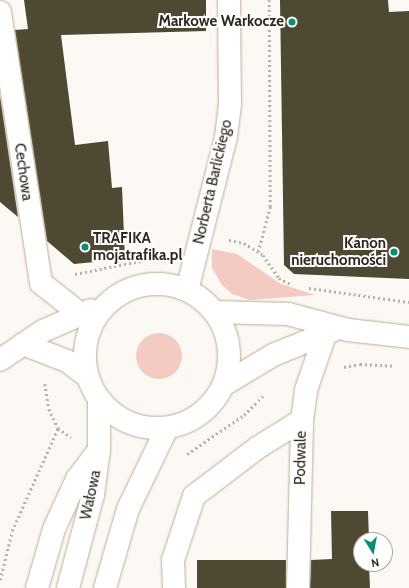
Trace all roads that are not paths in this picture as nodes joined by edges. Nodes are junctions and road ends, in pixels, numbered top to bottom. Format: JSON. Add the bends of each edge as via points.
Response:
{"nodes":[{"id":1,"x":229,"y":0,"type":"edge"},
{"id":2,"x":0,"y":12,"type":"edge"},
{"id":3,"x":187,"y":290,"type":"junction"},
{"id":4,"x":104,"y":308,"type":"junction"},
{"id":5,"x":215,"y":312,"type":"junction"},
{"id":6,"x":79,"y":313,"type":"junction"},
{"id":7,"x":348,"y":330,"type":"junction"},
{"id":8,"x":326,"y":332,"type":"junction"},
{"id":9,"x":409,"y":337,"type":"edge"},
{"id":10,"x":23,"y":344,"type":"junction"},
{"id":11,"x":0,"y":360,"type":"edge"},
{"id":12,"x":88,"y":377,"type":"junction"},
{"id":13,"x":225,"y":384,"type":"junction"},
{"id":14,"x":99,"y":400,"type":"junction"},
{"id":15,"x":302,"y":420,"type":"junction"},
{"id":16,"x":167,"y":428,"type":"junction"},
{"id":17,"x":99,"y":450,"type":"junction"},
{"id":18,"x":37,"y":588,"type":"edge"},
{"id":19,"x":68,"y":588,"type":"edge"},
{"id":20,"x":105,"y":588,"type":"edge"},
{"id":21,"x":174,"y":588,"type":"edge"},
{"id":22,"x":298,"y":588,"type":"edge"}],
"edges":[{"from":1,"to":3,"type":"street","name":"Norberta Barlickiego","via":[[230,104],[226,137]]},
{"from":2,"to":6,"type":"street","name":"Cechowa","via":[[41,283]]},
{"from":3,"to":4,"type":"street","via":[[166,285],[143,286],[122,294]]},
{"from":3,"to":5,"type":"street"},
{"from":4,"to":6,"type":"street"},
{"from":4,"to":12,"type":"street","via":[[91,328],[88,340],[85,353]]},
{"from":5,"to":7,"type":"street","via":[[288,314]]},
{"from":5,"to":13,"type":"street","via":[[226,335],[229,353]]},
{"from":6,"to":10,"type":"street"},
{"from":7,"to":8,"type":"street"},
{"from":7,"to":9,"type":"street"},
{"from":8,"to":13,"type":"street","via":[[273,355]]},
{"from":8,"to":15,"type":"street","name":"Podwale","via":[[306,390]]},
{"from":10,"to":11,"type":"street"},
{"from":10,"to":12,"type":"street","via":[[67,361]]},
{"from":12,"to":14,"type":"street"},
{"from":13,"to":16,"type":"street","via":[[211,405],[191,420]]},
{"from":14,"to":16,"type":"street","via":[[118,417],[142,427]]},
{"from":14,"to":17,"type":"street","name":"Wałowa"},
{"from":15,"to":21,"type":"street","via":[[257,448],[194,496],[173,560]]},
{"from":15,"to":22,"type":"street","name":"Podwale"},
{"from":16,"to":20,"type":"street","via":[[128,510]]},
{"from":17,"to":18,"type":"street","via":[[77,479],[54,529]]},
{"from":17,"to":19,"type":"street","name":"Wałowa","via":[[93,495]]}]}
